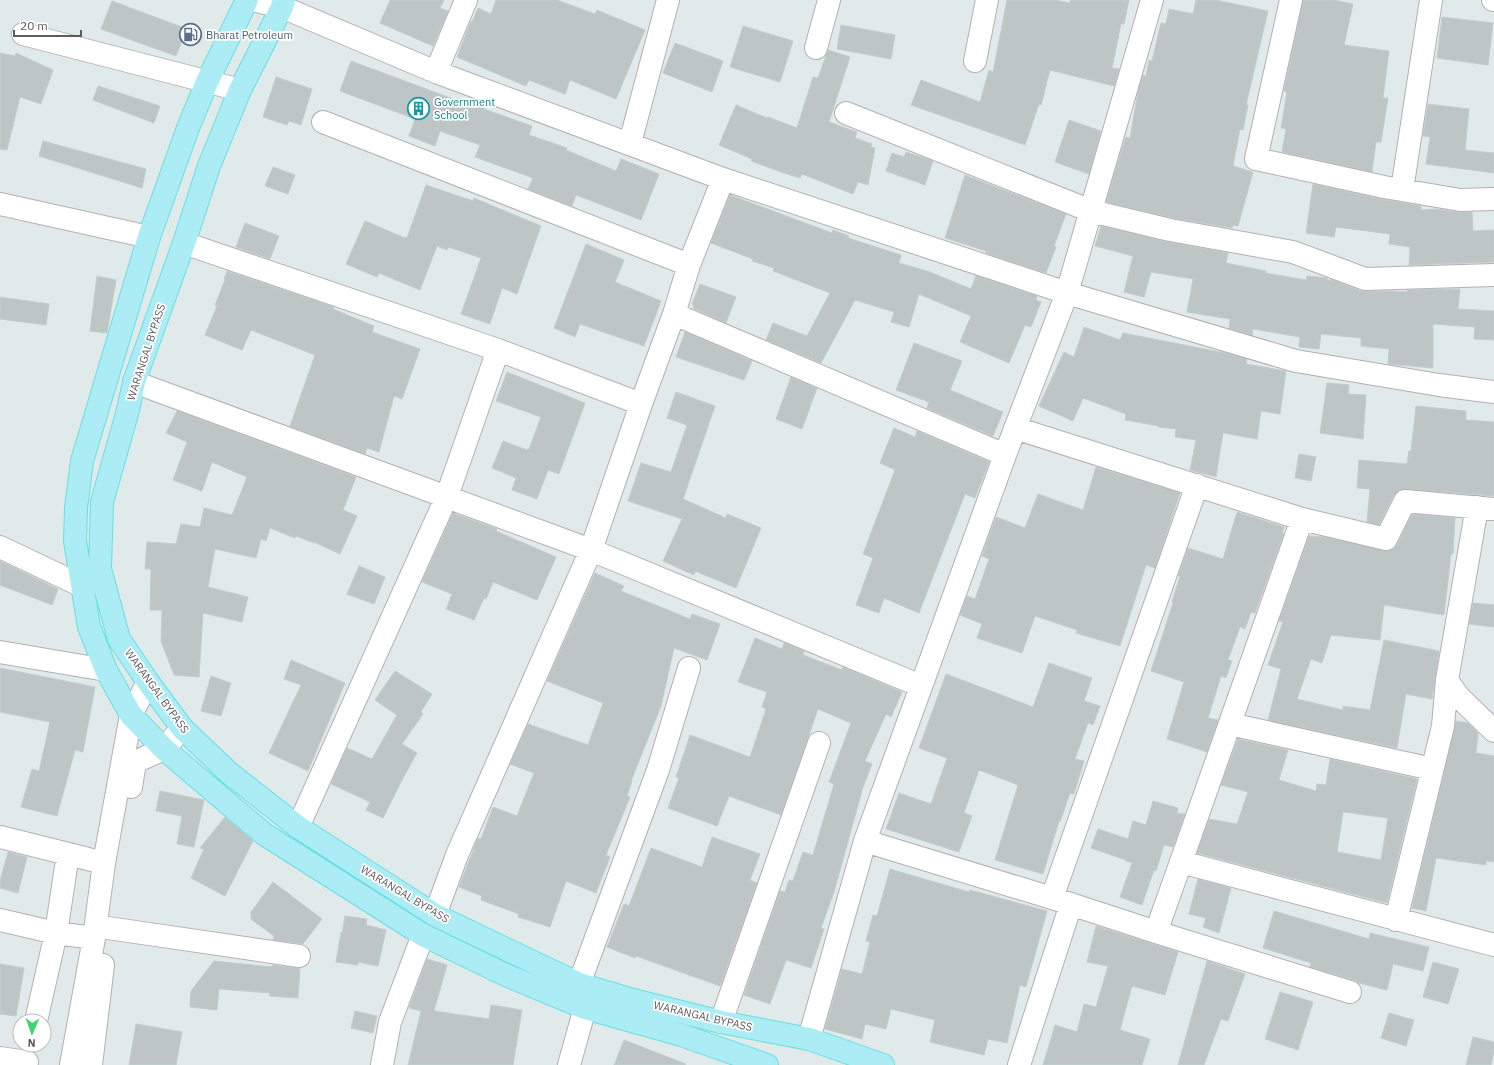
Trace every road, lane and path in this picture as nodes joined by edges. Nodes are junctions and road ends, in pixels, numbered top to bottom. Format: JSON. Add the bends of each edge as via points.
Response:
{"nodes":[{"id":1,"x":247,"y":0,"type":"edge"},
{"id":2,"x":252,"y":0,"type":"edge"},
{"id":3,"x":466,"y":0,"type":"edge"},
{"id":4,"x":668,"y":0,"type":"edge"},
{"id":5,"x":829,"y":0,"type":"edge"},
{"id":6,"x":987,"y":0,"type":"edge"},
{"id":7,"x":1152,"y":0,"type":"edge"},
{"id":8,"x":1291,"y":0,"type":"edge"},
{"id":9,"x":1431,"y":0,"type":"edge"},
{"id":10,"x":283,"y":4,"type":"edge"},
{"id":11,"x":23,"y":34,"type":"dead end"},
{"id":12,"x":816,"y":48,"type":"dead end"},
{"id":13,"x":975,"y":61,"type":"dead end"},
{"id":14,"x":436,"y":72,"type":"junction"},
{"id":15,"x":207,"y":82,"type":"junction"},
{"id":16,"x":240,"y":90,"type":"junction"},
{"id":17,"x":846,"y":113,"type":"dead end"},
{"id":18,"x":323,"y":122,"type":"dead end"},
{"id":19,"x":630,"y":144,"type":"junction"},
{"id":20,"x":723,"y":179,"type":"junction"},
{"id":21,"x":1402,"y":190,"type":"junction"},
{"id":22,"x":1494,"y":199,"type":"edge"},
{"id":23,"x":0,"y":204,"type":"edge"},
{"id":24,"x":1091,"y":211,"type":"junction"},
{"id":25,"x":149,"y":238,"type":"junction"},
{"id":26,"x":184,"y":243,"type":"junction"},
{"id":27,"x":689,"y":265,"type":"junction"},
{"id":28,"x":1494,"y":276,"type":"edge"},
{"id":29,"x":1067,"y":293,"type":"junction"},
{"id":30,"x":674,"y":314,"type":"junction"},
{"id":31,"x":498,"y":350,"type":"junction"},
{"id":32,"x":134,"y":382,"type":"junction"},
{"id":33,"x":1494,"y":392,"type":"edge"},
{"id":34,"x":641,"y":404,"type":"junction"},
{"id":35,"x":1015,"y":428,"type":"junction"},
{"id":36,"x":1005,"y":455,"type":"junction"},
{"id":37,"x":1197,"y":485,"type":"junction"},
{"id":38,"x":447,"y":496,"type":"junction"},
{"id":39,"x":1485,"y":508,"type":"edge"},
{"id":40,"x":1302,"y":519,"type":"junction"},
{"id":41,"x":0,"y":547,"type":"edge"},
{"id":42,"x":591,"y":550,"type":"junction"},
{"id":43,"x":82,"y":586,"type":"junction"},
{"id":44,"x":0,"y":652,"type":"edge"},
{"id":45,"x":689,"y":668,"type":"dead end"},
{"id":46,"x":106,"y":670,"type":"junction"},
{"id":47,"x":1447,"y":680,"type":"junction"},
{"id":48,"x":148,"y":682,"type":"junction"},
{"id":49,"x":921,"y":686,"type":"junction"},
{"id":50,"x":131,"y":715,"type":"junction"},
{"id":51,"x":1230,"y":724,"type":"junction"},
{"id":52,"x":182,"y":728,"type":"junction"},
{"id":53,"x":1494,"y":731,"type":"edge"},
{"id":54,"x":818,"y":743,"type":"dead end"},
{"id":55,"x":164,"y":749,"type":"junction"},
{"id":56,"x":1432,"y":769,"type":"junction"},
{"id":57,"x":298,"y":827,"type":"junction"},
{"id":58,"x":0,"y":837,"type":"edge"},
{"id":59,"x":865,"y":841,"type":"junction"},
{"id":60,"x":68,"y":854,"type":"junction"},
{"id":61,"x":1181,"y":862,"type":"junction"},
{"id":62,"x":104,"y":863,"type":"junction"},
{"id":63,"x":1061,"y":901,"type":"junction"},
{"id":64,"x":435,"y":915,"type":"junction"},
{"id":65,"x":0,"y":920,"type":"edge"},
{"id":66,"x":1396,"y":920,"type":"junction"},
{"id":67,"x":1156,"y":932,"type":"junction"},
{"id":68,"x":56,"y":933,"type":"junction"},
{"id":69,"x":101,"y":933,"type":"junction"},
{"id":70,"x":423,"y":935,"type":"junction"},
{"id":71,"x":1494,"y":945,"type":"edge"},
{"id":72,"x":299,"y":956,"type":"dead end"},
{"id":73,"x":579,"y":984,"type":"junction"},
{"id":74,"x":1350,"y":992,"type":"dead end"},
{"id":75,"x":584,"y":1008,"type":"junction"},
{"id":76,"x":38,"y":1013,"type":"edge"},
{"id":77,"x":721,"y":1022,"type":"junction"},
{"id":78,"x":809,"y":1039,"type":"junction"},
{"id":79,"x":28,"y":1057,"type":"edge"},
{"id":80,"x":0,"y":1058,"type":"edge"},
{"id":81,"x":877,"y":1064,"type":"edge"},
{"id":82,"x":71,"y":1065,"type":"edge"},
{"id":83,"x":90,"y":1065,"type":"edge"},
{"id":84,"x":382,"y":1065,"type":"edge"},
{"id":85,"x":569,"y":1065,"type":"edge"},
{"id":86,"x":767,"y":1065,"type":"edge"},
{"id":87,"x":1019,"y":1065,"type":"edge"}],
"edges":[{"from":1,"to":15,"type":"main road"},
{"from":2,"to":10,"type":"street"},
{"from":3,"to":14,"type":"street"},
{"from":4,"to":19,"type":"street"},
{"from":5,"to":12,"type":"street"},
{"from":6,"to":13,"type":"street"},
{"from":7,"to":24,"type":"street"},
{"from":8,"to":21,"type":"street","via":[[1256,159]]},
{"from":9,"to":21,"type":"street"},
{"from":10,"to":14,"type":"street"},
{"from":10,"to":16,"type":"main road","name":"WARANGAL BYPASS"},
{"from":11,"to":15,"type":"street"},
{"from":14,"to":19,"type":"street"},
{"from":15,"to":16,"type":"street"},
{"from":15,"to":25,"type":"main road"},
{"from":16,"to":26,"type":"main road","name":"WARANGAL BYPASS","via":[[209,166]]},
{"from":17,"to":24,"type":"street"},
{"from":18,"to":27,"type":"street"},
{"from":19,"to":20,"type":"street"},
{"from":20,"to":27,"type":"street"},
{"from":20,"to":29,"type":"street"},
{"from":21,"to":22,"type":"street","via":[[1460,200]]},
{"from":23,"to":25,"type":"street"},
{"from":24,"to":28,"type":"street","via":[[1170,230],[1293,252],[1365,279]]},
{"from":24,"to":29,"type":"street"},
{"from":25,"to":43,"type":"main road","via":[[82,461],[75,541]]},
{"from":26,"to":31,"type":"street"},
{"from":26,"to":32,"type":"main road","name":"WARANGAL BYPASS"},
{"from":27,"to":30,"type":"street"},
{"from":29,"to":33,"type":"street","via":[[1296,360]]},
{"from":29,"to":35,"type":"street"},
{"from":30,"to":34,"type":"street"},
{"from":30,"to":36,"type":"street"},
{"from":31,"to":34,"type":"street"},
{"from":31,"to":38,"type":"street"},
{"from":32,"to":38,"type":"street"},
{"from":32,"to":48,"type":"main road","name":"WARANGAL BYPASS","via":[[102,502],[100,569],[119,639]]},
{"from":34,"to":42,"type":"street"},
{"from":35,"to":36,"type":"street"},
{"from":35,"to":37,"type":"street"},
{"from":36,"to":49,"type":"street"},
{"from":37,"to":40,"type":"street"},
{"from":37,"to":63,"type":"street"},
{"from":38,"to":42,"type":"street"},
{"from":38,"to":57,"type":"street"},
{"from":39,"to":40,"type":"street","via":[[1405,501],[1386,538]]},
{"from":39,"to":47,"type":"street"},
{"from":40,"to":51,"type":"street"},
{"from":41,"to":43,"type":"street"},
{"from":42,"to":49,"type":"street"},
{"from":42,"to":64,"type":"street","via":[[457,855]]},
{"from":43,"to":46,"type":"main road","via":[[89,627]]},
{"from":44,"to":46,"type":"street"},
{"from":45,"to":73,"type":"street","via":[[658,770]]},
{"from":46,"to":50,"type":"main road"},
{"from":47,"to":53,"type":"street","via":[[1458,696]]},
{"from":47,"to":56,"type":"street","via":[[1443,726]]},
{"from":48,"to":50,"type":"street"},
{"from":48,"to":52,"type":"main road","name":"WARANGAL BYPASS"},
{"from":49,"to":59,"type":"street"},
{"from":50,"to":55,"type":"main road"},
{"from":50,"to":62,"type":"street"},
{"from":51,"to":56,"type":"street"},
{"from":51,"to":61,"type":"street"},
{"from":52,"to":55,"type":"street"},
{"from":52,"to":57,"type":"main road","name":"WARANGAL BYPASS","via":[[228,772]]},
{"from":54,"to":77,"type":"street"},
{"from":55,"to":69,"type":"street","via":[[135,762]]},
{"from":55,"to":70,"type":"main road","via":[[264,834]]},
{"from":56,"to":66,"type":"street"},
{"from":57,"to":64,"type":"main road","name":"WARANGAL BYPASS"},
{"from":58,"to":60,"type":"street"},
{"from":59,"to":63,"type":"street"},
{"from":59,"to":78,"type":"street"},
{"from":60,"to":62,"type":"street"},
{"from":60,"to":68,"type":"street"},
{"from":61,"to":66,"type":"street"},
{"from":61,"to":67,"type":"street"},
{"from":62,"to":69,"type":"street"},
{"from":63,"to":67,"type":"street"},
{"from":63,"to":87,"type":"street"},
{"from":64,"to":73,"type":"main road","name":"WARANGAL BYPASS"},
{"from":65,"to":68,"type":"street"},
{"from":66,"to":71,"type":"street"},
{"from":67,"to":74,"type":"street"},
{"from":68,"to":69,"type":"street"},
{"from":68,"to":76,"type":"street"},
{"from":69,"to":72,"type":"street"},
{"from":69,"to":82,"type":"street"},
{"from":69,"to":83,"type":"street"},
{"from":70,"to":75,"type":"main road","via":[[508,976]]},
{"from":70,"to":84,"type":"street","via":[[390,1022]]},
{"from":73,"to":77,"type":"main road","name":"WARANGAL BYPASS"},
{"from":75,"to":85,"type":"street"},
{"from":75,"to":86,"type":"main road","via":[[681,1035]]},
{"from":77,"to":78,"type":"main road","name":"WARANGAL BYPASS"},
{"from":78,"to":81,"type":"main road","name":"WARANGAL BYPASS"},
{"from":79,"to":80,"type":"street"}]}
